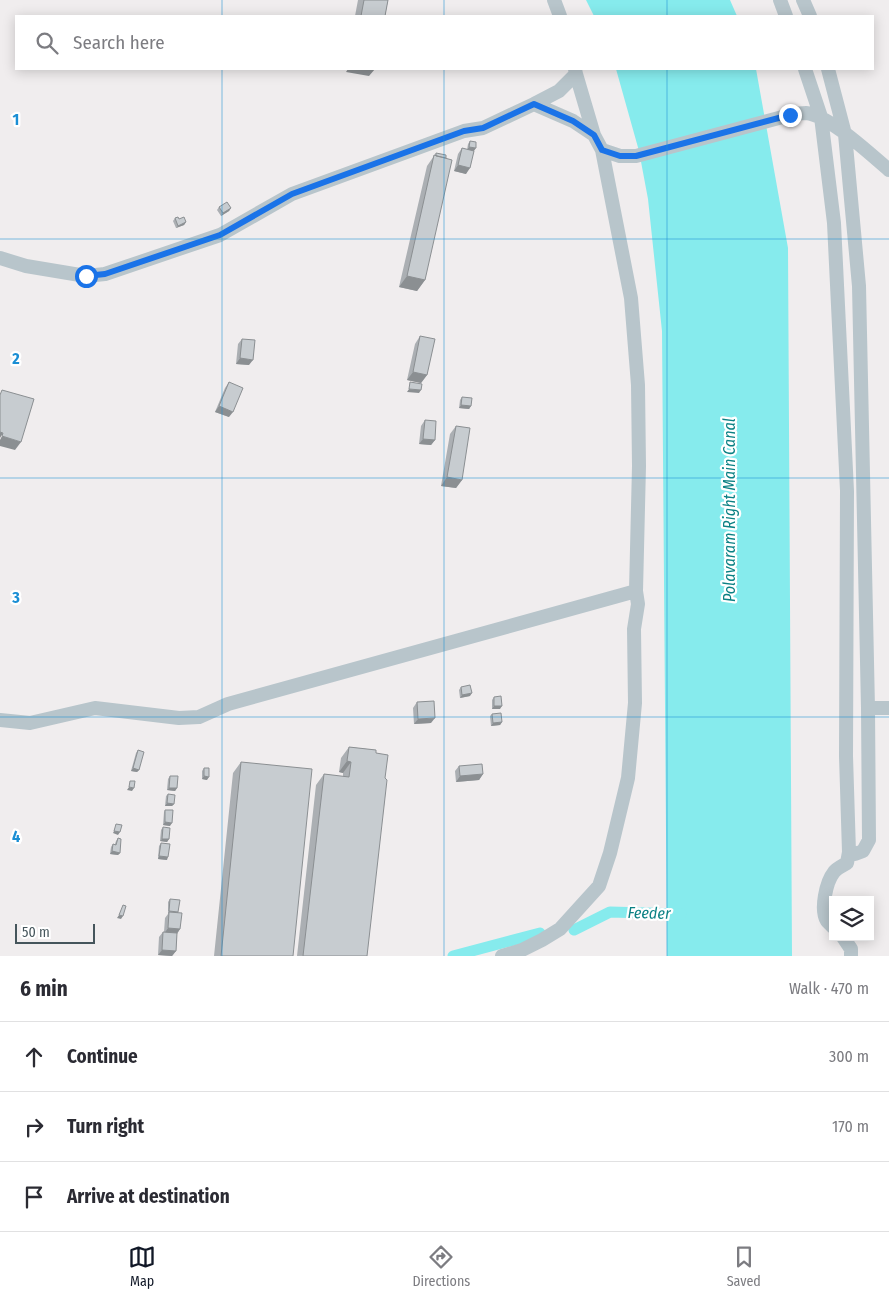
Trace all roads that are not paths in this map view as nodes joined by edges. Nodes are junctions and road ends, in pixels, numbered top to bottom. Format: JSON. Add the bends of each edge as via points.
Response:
{"nodes":[{"id":1,"x":554,"y":0,"type":"edge"},
{"id":2,"x":780,"y":0,"type":"edge"},
{"id":3,"x":804,"y":0,"type":"edge"},
{"id":4,"x":560,"y":15,"type":"edge"},
{"id":5,"x":786,"y":15,"type":"edge"},
{"id":6,"x":810,"y":15,"type":"edge"},
{"id":7,"x":805,"y":70,"type":"edge"},
{"id":8,"x":828,"y":70,"type":"edge"},
{"id":9,"x":575,"y":72,"type":"edge"},
{"id":10,"x":534,"y":104,"type":"junction"},
{"id":11,"x":821,"y":117,"type":"junction"},
{"id":12,"x":846,"y":134,"type":"junction"},
{"id":13,"x":594,"y":135,"type":"junction"},
{"id":14,"x":602,"y":150,"type":"junction"},
{"id":15,"x":889,"y":170,"type":"edge"},
{"id":16,"x":0,"y":258,"type":"edge"},
{"id":17,"x":636,"y":591,"type":"junction"},
{"id":18,"x":868,"y":708,"type":"junction"},
{"id":19,"x":889,"y":708,"type":"edge"},
{"id":20,"x":0,"y":720,"type":"edge"},
{"id":21,"x":849,"y":852,"type":"junction"},
{"id":22,"x":829,"y":923,"type":"edge"},
{"id":23,"x":846,"y":941,"type":"edge"},
{"id":24,"x":502,"y":956,"type":"edge"},
{"id":25,"x":851,"y":956,"type":"edge"}],
"edges":[{"from":1,"to":4,"type":"street"},
{"from":2,"to":5,"type":"street"},
{"from":3,"to":6,"type":"street"},
{"from":7,"to":11,"type":"street"},
{"from":8,"to":12,"type":"street"},
{"from":9,"to":10,"type":"street","via":[[559,91]]},
{"from":9,"to":13,"type":"street"},
{"from":10,"to":13,"type":"street","via":[[573,121]]},
{"from":10,"to":16,"type":"street","via":[[483,128],[464,131],[292,194],[220,235],[105,274],[86,276],[26,266]]},
{"from":11,"to":12,"type":"street"},
{"from":11,"to":14,"type":"street","via":[[806,113],[790,115],[636,156],[620,156]]},
{"from":11,"to":21,"type":"street","via":[[834,223],[847,491]]},
{"from":12,"to":15,"type":"street"},
{"from":12,"to":18,"type":"street","via":[[859,286]]},
{"from":13,"to":14,"type":"street"},
{"from":14,"to":17,"type":"street","via":[[631,298],[638,385]]},
{"from":17,"to":20,"type":"street","via":[[228,704],[199,717],[179,718],[95,708],[30,723]]},
{"from":17,"to":24,"type":"street","via":[[634,703],[628,778],[599,886],[560,929],[522,950]]},
{"from":18,"to":19,"type":"street"},
{"from":18,"to":21,"type":"street","via":[[869,840],[863,851]]},
{"from":21,"to":22,"type":"street","via":[[847,863],[834,871],[828,882],[824,908]]},
{"from":23,"to":25,"type":"street"}]}
